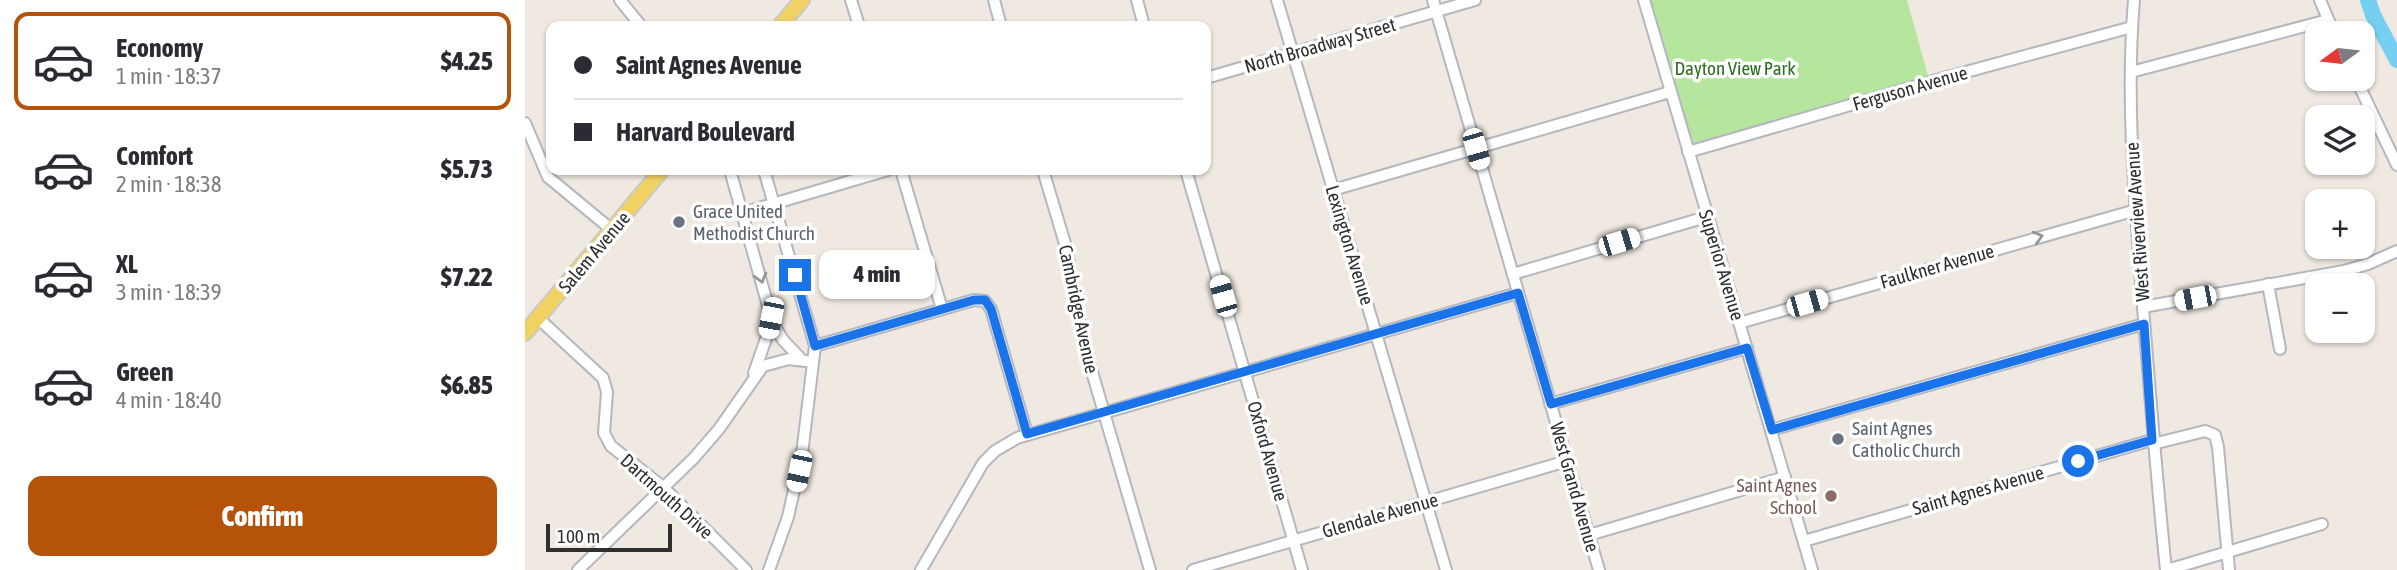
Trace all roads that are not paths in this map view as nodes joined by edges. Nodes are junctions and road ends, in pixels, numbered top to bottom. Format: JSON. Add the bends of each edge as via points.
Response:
{"nodes":[{"id":1,"x":620,"y":0,"type":"edge"},
{"id":2,"x":851,"y":0,"type":"edge"},
{"id":3,"x":994,"y":0,"type":"edge"},
{"id":4,"x":1137,"y":0,"type":"edge"},
{"id":5,"x":1277,"y":0,"type":"edge"},
{"id":6,"x":1475,"y":0,"type":"edge"},
{"id":7,"x":1644,"y":0,"type":"edge"},
{"id":8,"x":2134,"y":0,"type":"edge"},
{"id":9,"x":2320,"y":0,"type":"edge"},
{"id":10,"x":794,"y":3,"type":"edge"},
{"id":11,"x":1435,"y":6,"type":"edge"},
{"id":12,"x":2328,"y":20,"type":"joint"},
{"id":13,"x":637,"y":21,"type":"edge"},
{"id":14,"x":783,"y":21,"type":"edge"},
{"id":15,"x":857,"y":21,"type":"edge"},
{"id":16,"x":1000,"y":21,"type":"edge"},
{"id":17,"x":1143,"y":21,"type":"edge"},
{"id":18,"x":2132,"y":27,"type":"junction"},
{"id":19,"x":1293,"y":53,"type":"junction"},
{"id":20,"x":2131,"y":72,"type":"junction"},
{"id":21,"x":1211,"y":77,"type":"edge"},
{"id":22,"x":2362,"y":91,"type":"edge"},
{"id":23,"x":1670,"y":92,"type":"junction"},
{"id":24,"x":525,"y":123,"type":"edge"},
{"id":25,"x":530,"y":148,"type":"edge"},
{"id":26,"x":1476,"y":149,"type":"junction"},
{"id":27,"x":1688,"y":152,"type":"junction"},
{"id":28,"x":2397,"y":164,"type":"edge"},
{"id":29,"x":546,"y":174,"type":"edge"},
{"id":30,"x":547,"y":175,"type":"edge"},
{"id":31,"x":658,"y":175,"type":"edge"},
{"id":32,"x":731,"y":175,"type":"edge"},
{"id":33,"x":765,"y":175,"type":"edge"},
{"id":34,"x":871,"y":175,"type":"edge"},
{"id":35,"x":902,"y":175,"type":"edge"},
{"id":36,"x":1044,"y":175,"type":"edge"},
{"id":37,"x":1187,"y":175,"type":"edge"},
{"id":38,"x":1333,"y":190,"type":"junction"},
{"id":39,"x":774,"y":204,"type":"junction"},
{"id":40,"x":2136,"y":211,"type":"junction"},
{"id":41,"x":742,"y":213,"type":"junction"},
{"id":42,"x":1706,"y":217,"type":"junction"},
{"id":43,"x":612,"y":230,"type":"junction"},
{"id":44,"x":2397,"y":251,"type":"edge"},
{"id":45,"x":1513,"y":274,"type":"junction"},
{"id":46,"x":2268,"y":284,"type":"junction"},
{"id":47,"x":1518,"y":293,"type":"junction"},
{"id":48,"x":2143,"y":307,"type":"junction"},
{"id":49,"x":942,"y":309,"type":"junction"},
{"id":50,"x":538,"y":317,"type":"junction"},
{"id":51,"x":771,"y":318,"type":"junction"},
{"id":52,"x":1739,"y":323,"type":"junction"},
{"id":53,"x":2144,"y":324,"type":"junction"},
{"id":54,"x":525,"y":333,"type":"edge"},
{"id":55,"x":1377,"y":334,"type":"junction"},
{"id":56,"x":815,"y":346,"type":"junction"},
{"id":57,"x":1747,"y":348,"type":"junction"},
{"id":58,"x":2280,"y":349,"type":"dead end"},
{"id":59,"x":801,"y":359,"type":"junction"},
{"id":60,"x":813,"y":362,"type":"junction"},
{"id":61,"x":1245,"y":372,"type":"junction"},
{"id":62,"x":754,"y":376,"type":"junction"},
{"id":63,"x":1551,"y":404,"type":"junction"},
{"id":64,"x":1104,"y":412,"type":"junction"},
{"id":65,"x":1772,"y":430,"type":"junction"},
{"id":66,"x":1027,"y":434,"type":"junction"},
{"id":67,"x":2153,"y":442,"type":"junction"},
{"id":68,"x":1567,"y":461,"type":"junction"},
{"id":69,"x":1785,"y":477,"type":"junction"},
{"id":70,"x":664,"y":488,"type":"junction"},
{"id":71,"x":1427,"y":502,"type":"junction"},
{"id":72,"x":2322,"y":524,"type":"dead end"},
{"id":73,"x":1589,"y":535,"type":"junction"},
{"id":74,"x":1294,"y":540,"type":"junction"},
{"id":75,"x":1804,"y":541,"type":"junction"},
{"id":76,"x":2227,"y":551,"type":"junction"},
{"id":77,"x":577,"y":570,"type":"edge"},
{"id":78,"x":746,"y":570,"type":"edge"},
{"id":79,"x":769,"y":570,"type":"edge"},
{"id":80,"x":921,"y":570,"type":"edge"},
{"id":81,"x":1150,"y":570,"type":"edge"},
{"id":82,"x":1193,"y":570,"type":"edge"},
{"id":83,"x":1302,"y":570,"type":"edge"},
{"id":84,"x":1446,"y":570,"type":"edge"},
{"id":85,"x":1599,"y":570,"type":"edge"},
{"id":86,"x":1812,"y":570,"type":"edge"},
{"id":87,"x":2166,"y":570,"type":"edge"},
{"id":88,"x":2229,"y":570,"type":"edge"}],
"edges":[{"from":1,"to":13,"type":"street"},
{"from":2,"to":15,"type":"street"},
{"from":3,"to":16,"type":"street"},
{"from":4,"to":17,"type":"street"},
{"from":5,"to":19,"type":"street","name":"Lexington Avenue"},
{"from":6,"to":11,"type":"street","name":"North Broadway Street"},
{"from":7,"to":23,"type":"street","name":"Superior Avenue"},
{"from":8,"to":18,"type":"street","name":"West Riverview Avenue"},
{"from":9,"to":12,"type":"street"},
{"from":10,"to":14,"type":"main road"},
{"from":11,"to":19,"type":"street","name":"North Broadway Street"},
{"from":11,"to":26,"type":"street","name":"West Grand Avenue"},
{"from":12,"to":20,"type":"street"},
{"from":18,"to":20,"type":"street","name":"West Riverview Avenue"},
{"from":18,"to":27,"type":"street","name":"Ferguson Avenue"},
{"from":19,"to":21,"type":"street","name":"North Broadway Street"},
{"from":19,"to":38,"type":"street","name":"Lexington Avenue"},
{"from":20,"to":40,"type":"street","name":"West Riverview Avenue"},
{"from":22,"to":28,"type":"street"},
{"from":23,"to":26,"type":"street"},
{"from":23,"to":27,"type":"street","name":"Superior Avenue"},
{"from":24,"to":25,"type":"street"},
{"from":25,"to":29,"type":"street"},
{"from":26,"to":38,"type":"street"},
{"from":26,"to":45,"type":"street","name":"West Grand Avenue"},
{"from":27,"to":42,"type":"street","name":"Superior Avenue"},
{"from":30,"to":43,"type":"street"},
{"from":31,"to":43,"type":"main road","name":"Salem Avenue"},
{"from":32,"to":41,"type":"street"},
{"from":33,"to":39,"type":"street"},
{"from":34,"to":39,"type":"street"},
{"from":35,"to":49,"type":"street"},
{"from":36,"to":64,"type":"street","name":"Cambridge Avenue"},
{"from":37,"to":61,"type":"street","name":"Oxford Avenue"},
{"from":38,"to":55,"type":"street","name":"Lexington Avenue"},
{"from":39,"to":41,"type":"street"},
{"from":39,"to":56,"type":"street"},
{"from":40,"to":48,"type":"street","name":"West Riverview Avenue"},
{"from":52,"to":40,"type":"street","name":"Faulkner Avenue","one_way":true},
{"from":41,"to":51,"type":"street","one_way":true},
{"from":42,"to":45,"type":"street"},
{"from":42,"to":52,"type":"street","name":"Superior Avenue"},
{"from":43,"to":50,"type":"main road","name":"Salem Avenue"},
{"from":44,"to":46,"type":"street","via":[[2354,268]]},
{"from":45,"to":47,"type":"street","name":"West Grand Avenue"},
{"from":46,"to":48,"type":"street"},
{"from":46,"to":58,"type":"street"},
{"from":47,"to":55,"type":"street"},
{"from":47,"to":63,"type":"street","name":"West Grand Avenue"},
{"from":48,"to":53,"type":"street","name":"West Riverview Avenue"},
{"from":49,"to":56,"type":"street"},
{"from":49,"to":66,"type":"street","via":[[985,300]]},
{"from":50,"to":54,"type":"main road","name":"Salem Avenue"},
{"from":50,"to":70,"type":"street","name":"Dartmouth Drive","via":[[603,378],[607,392],[604,433],[611,446]]},
{"from":51,"to":59,"type":"street"},
{"from":51,"to":62,"type":"street"},
{"from":52,"to":57,"type":"street","name":"Superior Avenue"},
{"from":53,"to":65,"type":"street"},
{"from":53,"to":67,"type":"street","name":"West Riverview Avenue"},
{"from":55,"to":61,"type":"street"},
{"from":55,"to":71,"type":"street","name":"Lexington Avenue"},
{"from":56,"to":60,"type":"street"},
{"from":57,"to":63,"type":"street"},
{"from":57,"to":65,"type":"street","name":"Superior Avenue"},
{"from":59,"to":60,"type":"street"},
{"from":59,"to":62,"type":"street","via":[[770,363]]},
{"from":60,"to":79,"type":"street","via":[[798,477]]},
{"from":61,"to":64,"type":"street"},
{"from":61,"to":74,"type":"street","name":"Oxford Avenue"},
{"from":62,"to":70,"type":"street","via":[[719,429]]},
{"from":63,"to":68,"type":"street","name":"West Grand Avenue"},
{"from":64,"to":66,"type":"street"},
{"from":64,"to":81,"type":"street","name":"Cambridge Avenue"},
{"from":65,"to":69,"type":"street","name":"Superior Avenue"},
{"from":66,"to":80,"type":"street","via":[[1003,445],[983,463]]},
{"from":67,"to":75,"type":"street","name":"Saint Agnes Avenue"},
{"from":67,"to":76,"type":"street","name":"Saint Agnes Avenue","via":[[2205,431],[2214,435]]},
{"from":67,"to":87,"type":"street","name":"West Riverview Avenue"},
{"from":68,"to":71,"type":"street","name":"Glendale Avenue"},
{"from":68,"to":73,"type":"street","name":"West Grand Avenue"},
{"from":69,"to":73,"type":"street"},
{"from":69,"to":75,"type":"street","name":"Superior Avenue"},
{"from":70,"to":77,"type":"street"},
{"from":70,"to":78,"type":"street","name":"Dartmouth Drive"},
{"from":71,"to":74,"type":"street","name":"Glendale Avenue"},
{"from":71,"to":84,"type":"street","name":"Lexington Avenue"},
{"from":72,"to":76,"type":"street"},
{"from":73,"to":85,"type":"street","name":"West Grand Avenue"},
{"from":74,"to":82,"type":"street","name":"Glendale Avenue"},
{"from":74,"to":83,"type":"street","name":"Oxford Avenue"},
{"from":75,"to":86,"type":"street","name":"Superior Avenue"},
{"from":76,"to":87,"type":"street"},
{"from":76,"to":88,"type":"street"}]}
